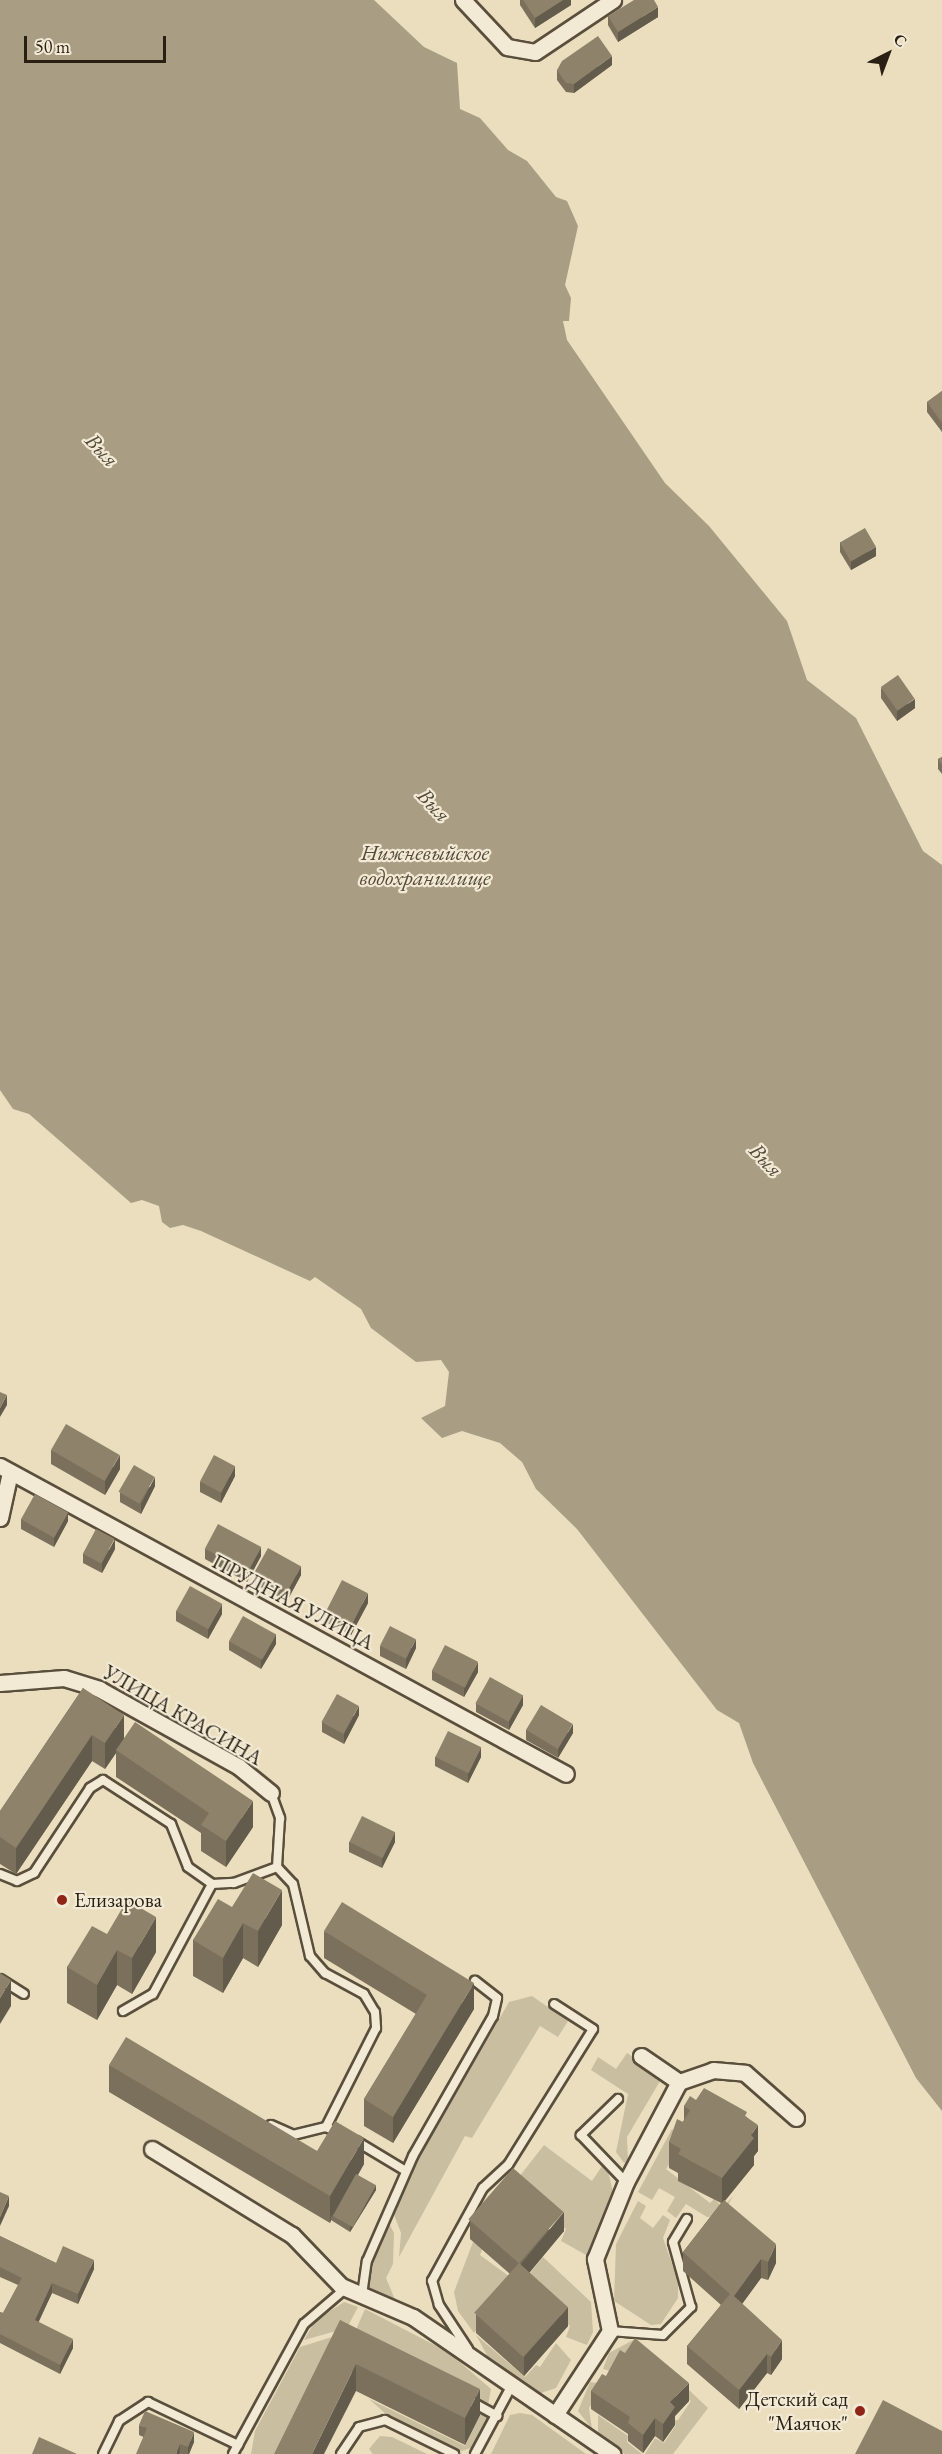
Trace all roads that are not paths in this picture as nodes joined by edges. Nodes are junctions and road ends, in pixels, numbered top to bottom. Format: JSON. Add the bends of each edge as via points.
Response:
{"nodes":[{"id":1,"x":463,"y":0,"type":"edge"},
{"id":2,"x":613,"y":0,"type":"edge"},
{"id":3,"x":5,"y":1469,"type":"edge"},
{"id":4,"x":0,"y":1518,"type":"edge"},
{"id":5,"x":0,"y":1683,"type":"edge"},
{"id":6,"x":567,"y":1774,"type":"dead end"},
{"id":7,"x":271,"y":1793,"type":"joint"},
{"id":8,"x":277,"y":1867,"type":"junction"},
{"id":9,"x":0,"y":1874,"type":"edge"},
{"id":10,"x":212,"y":1884,"type":"junction"},
{"id":11,"x":0,"y":1979,"type":"edge"},
{"id":12,"x":475,"y":1981,"type":"edge"},
{"id":13,"x":24,"y":1994,"type":"dead end"},
{"id":14,"x":554,"y":2004,"type":"dead end"},
{"id":15,"x":123,"y":2011,"type":"dead end"},
{"id":16,"x":641,"y":2056,"type":"dead end"},
{"id":17,"x":679,"y":2082,"type":"junction"},
{"id":18,"x":618,"y":2099,"type":"dead end"},
{"id":19,"x":796,"y":2118,"type":"dead end"},
{"id":20,"x":262,"y":2121,"type":"edge"},
{"id":21,"x":326,"y":2127,"type":"junction"},
{"id":22,"x":152,"y":2149,"type":"dead end"},
{"id":23,"x":406,"y":2171,"type":"junction"},
{"id":24,"x":626,"y":2182,"type":"junction"},
{"id":25,"x":687,"y":2219,"type":"dead end"},
{"id":26,"x":346,"y":2288,"type":"junction"},
{"id":27,"x":362,"y":2295,"type":"junction"},
{"id":28,"x":610,"y":2331,"type":"junction"},
{"id":29,"x":476,"y":2360,"type":"junction"},
{"id":30,"x":512,"y":2385,"type":"junction"},
{"id":31,"x":466,"y":2399,"type":"edge"},
{"id":32,"x":555,"y":2415,"type":"junction"},
{"id":33,"x":497,"y":2416,"type":"junction"},
{"id":34,"x":237,"y":2445,"type":"junction"},
{"id":35,"x":103,"y":2454,"type":"edge"},
{"id":36,"x":233,"y":2454,"type":"edge"},
{"id":37,"x":340,"y":2454,"type":"edge"},
{"id":38,"x":454,"y":2454,"type":"edge"},
{"id":39,"x":475,"y":2454,"type":"edge"},
{"id":40,"x":612,"y":2454,"type":"edge"}],
"edges":[{"from":1,"to":2,"type":"street","via":[[507,47],[535,52]]},
{"from":3,"to":4,"type":"street"},
{"from":3,"to":6,"type":"street","name":"ПРУДНАЯ УЛИЦА"},
{"from":5,"to":7,"type":"street","name":"УЛИЦА КРАСИНА","via":[[64,1678],[99,1689],[239,1767]]},
{"from":7,"to":8,"type":"lane","via":[[280,1818]]},
{"from":8,"to":10,"type":"lane","via":[[234,1883]]},
{"from":8,"to":21,"type":"lane","via":[[293,1884],[310,1956],[325,1973],[364,1994],[375,2012],[376,2028]]},
{"from":9,"to":10,"type":"lane","via":[[17,1881],[34,1874],[90,1788],[103,1780],[171,1824],[188,1867]]},
{"from":10,"to":15,"type":"lane","via":[[153,1994]]},
{"from":11,"to":13,"type":"lane"},
{"from":12,"to":23,"type":"lane","via":[[497,1998],[493,2016]]},
{"from":14,"to":29,"type":"lane","via":[[593,2029],[508,2165],[483,2188],[432,2281],[439,2306]]},
{"from":16,"to":17,"type":"street"},
{"from":17,"to":19,"type":"street","via":[[713,2070],[745,2073]]},
{"from":17,"to":24,"type":"street"},
{"from":18,"to":24,"type":"lane","via":[[581,2135]]},
{"from":20,"to":21,"type":"lane","via":[[293,2135]]},
{"from":21,"to":23,"type":"lane"},
{"from":22,"to":26,"type":"street","via":[[292,2235]]},
{"from":23,"to":27,"type":"lane","via":[[367,2261]]},
{"from":24,"to":28,"type":"street","via":[[594,2259]]},
{"from":25,"to":28,"type":"lane","via":[[673,2242],[691,2307],[663,2334]]},
{"from":26,"to":27,"type":"street"},
{"from":26,"to":34,"type":"lane","via":[[303,2324]]},
{"from":27,"to":29,"type":"street","via":[[414,2317]]},
{"from":28,"to":32,"type":"street"},
{"from":29,"to":30,"type":"street"},
{"from":30,"to":32,"type":"street"},
{"from":30,"to":33,"type":"lane"},
{"from":31,"to":33,"type":"lane"},
{"from":32,"to":40,"type":"street"},
{"from":33,"to":39,"type":"lane"},
{"from":34,"to":35,"type":"lane","via":[[148,2402],[119,2421]]},
{"from":34,"to":36,"type":"lane"},
{"from":37,"to":38,"type":"lane","via":[[359,2427],[385,2420]]}]}
